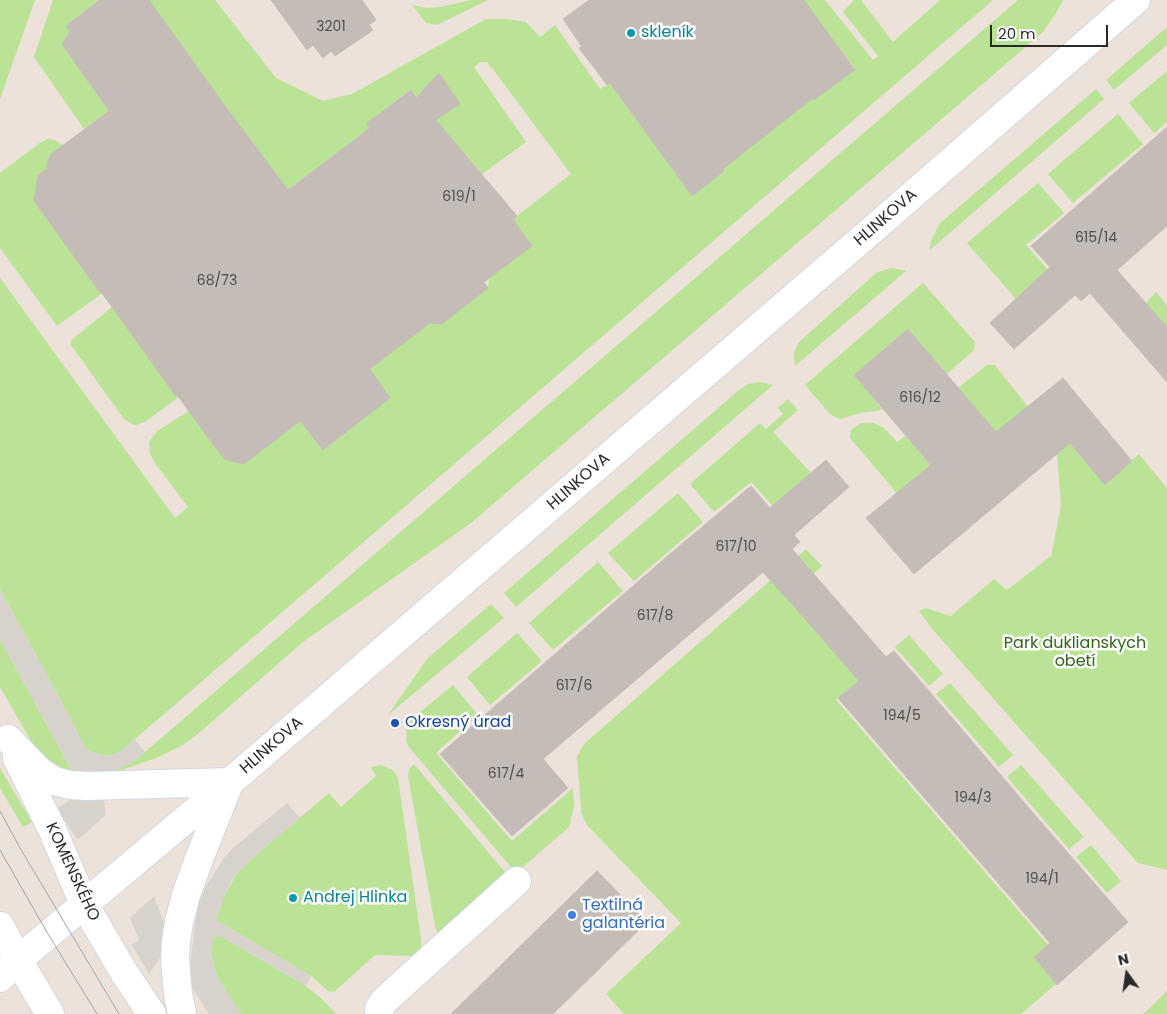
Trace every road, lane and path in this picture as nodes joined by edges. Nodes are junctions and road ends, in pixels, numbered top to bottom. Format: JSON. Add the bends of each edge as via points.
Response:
{"nodes":[{"id":1,"x":1136,"y":0,"type":"edge"},
{"id":2,"x":4,"y":732,"type":"edge"},
{"id":3,"x":230,"y":782,"type":"junction"},
{"id":4,"x":517,"y":881,"type":"dead end"},
{"id":5,"x":84,"y":904,"type":"junction"},
{"id":6,"x":0,"y":926,"type":"edge"},
{"id":7,"x":9,"y":969,"type":"edge"},
{"id":8,"x":50,"y":1014,"type":"edge"},
{"id":9,"x":152,"y":1014,"type":"edge"},
{"id":10,"x":182,"y":1014,"type":"edge"},
{"id":11,"x":379,"y":1014,"type":"edge"}],
"edges":[{"from":1,"to":3,"type":"main road","name":"HLINKOVA"},
{"from":2,"to":3,"type":"main road","via":[[39,771],[54,781],[70,785]]},
{"from":2,"to":5,"type":"main road","name":"KOMENSKÉHO","via":[[52,829]]},
{"from":3,"to":5,"type":"main road","name":"HLINKOVA"},
{"from":3,"to":10,"type":"main road","via":[[199,859],[179,922],[175,960]]},
{"from":4,"to":11,"type":"main road","via":[[385,1000]]},
{"from":5,"to":7,"type":"main road","name":"HLINKOVA"},
{"from":5,"to":9,"type":"main road","name":"KOMENSKÉHO"},
{"from":6,"to":7,"type":"main road"},
{"from":7,"to":8,"type":"main road"}]}
